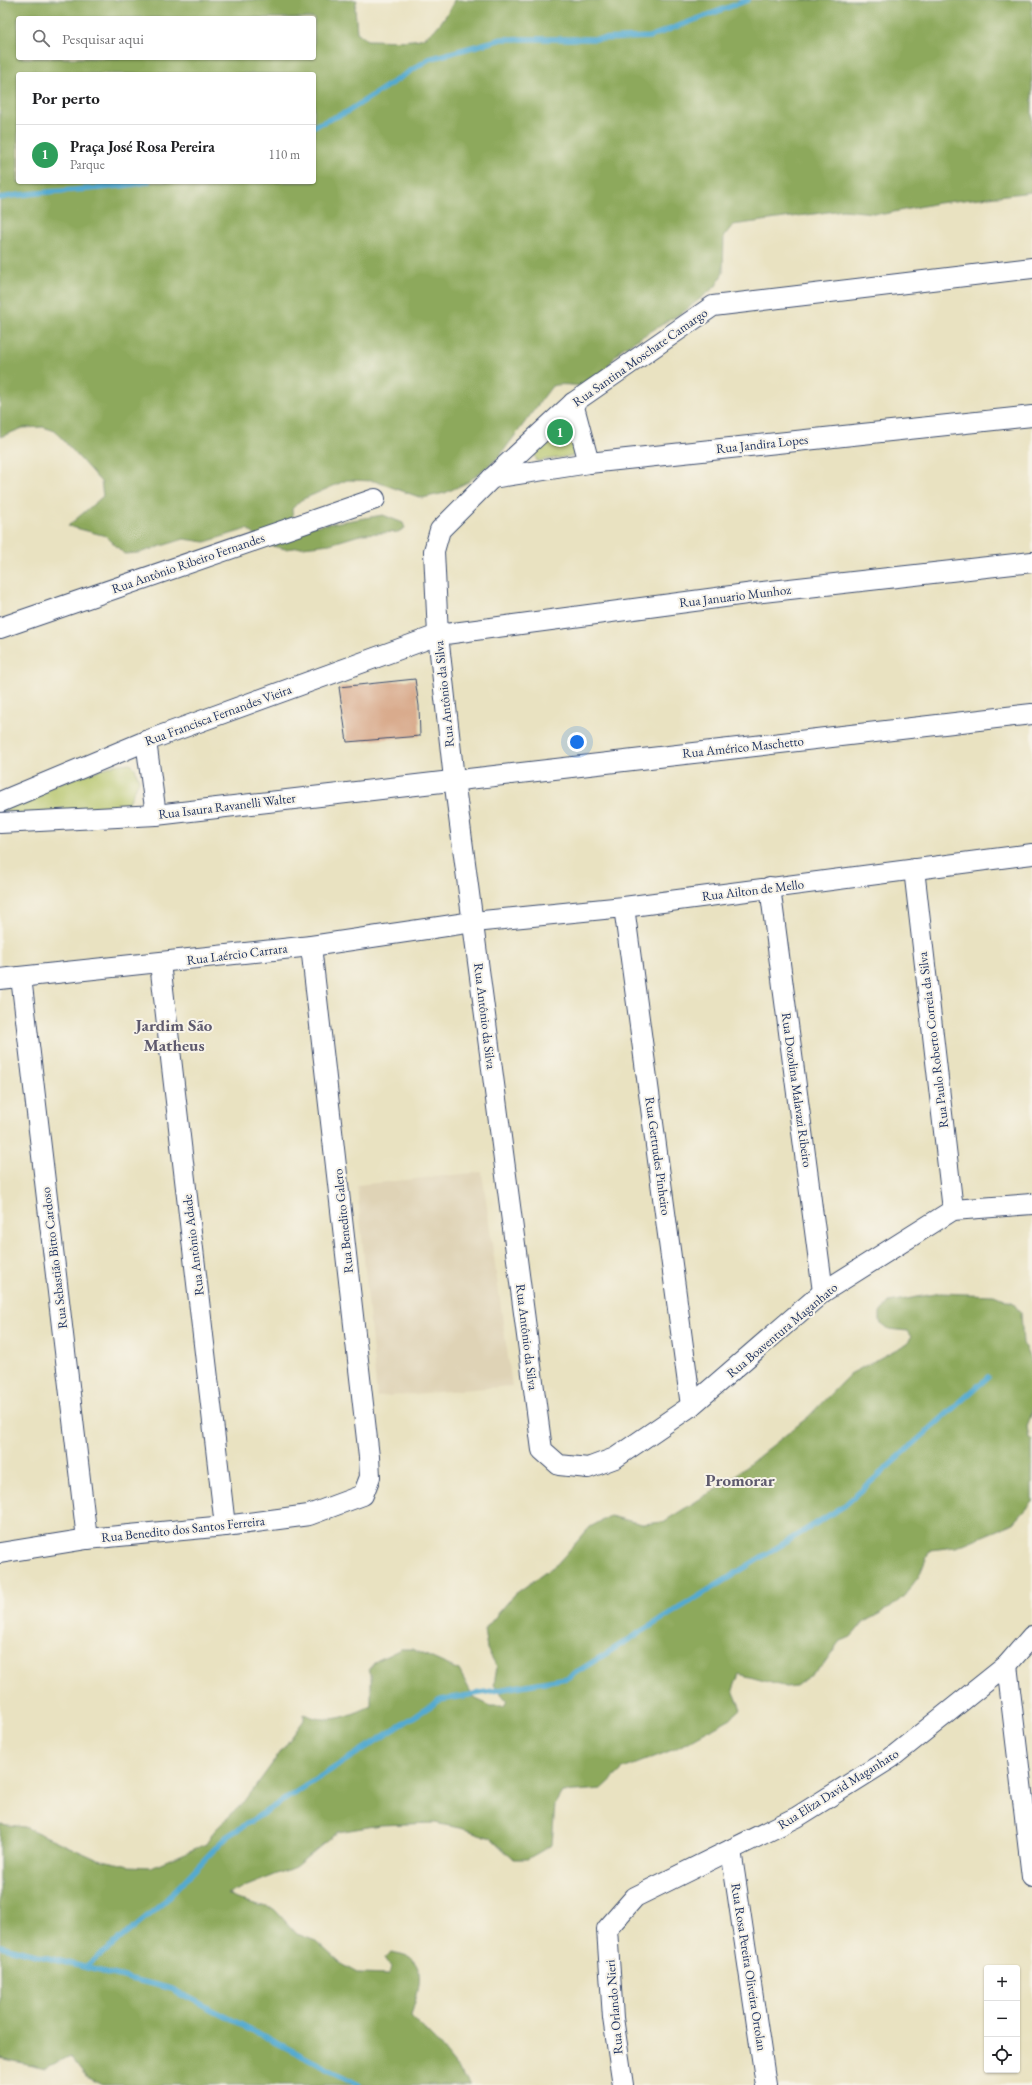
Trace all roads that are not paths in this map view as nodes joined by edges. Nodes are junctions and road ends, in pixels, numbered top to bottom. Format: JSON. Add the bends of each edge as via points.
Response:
{"nodes":[{"id":1,"x":1032,"y":268,"type":"edge"},
{"id":2,"x":573,"y":403,"type":"junction"},
{"id":3,"x":1032,"y":416,"type":"edge"},
{"id":4,"x":589,"y":462,"type":"junction"},
{"id":5,"x":492,"y":478,"type":"junction"},
{"id":6,"x":375,"y":498,"type":"dead end"},
{"id":7,"x":440,"y":530,"type":"joint"},
{"id":8,"x":1032,"y":562,"type":"edge"},
{"id":9,"x":0,"y":628,"type":"edge"},
{"id":10,"x":438,"y":634,"type":"junction"},
{"id":11,"x":1032,"y":714,"type":"edge"},
{"id":12,"x":146,"y":741,"type":"junction"},
{"id":13,"x":454,"y":779,"type":"junction"},
{"id":14,"x":0,"y":802,"type":"edge"},
{"id":15,"x":156,"y":815,"type":"junction"},
{"id":16,"x":0,"y":823,"type":"edge"},
{"id":17,"x":1032,"y":854,"type":"edge"},
{"id":18,"x":914,"y":869,"type":"junction"},
{"id":19,"x":770,"y":887,"type":"junction"},
{"id":20,"x":624,"y":907,"type":"junction"},
{"id":21,"x":473,"y":922,"type":"junction"},
{"id":22,"x":312,"y":946,"type":"junction"},
{"id":23,"x":160,"y":963,"type":"junction"},
{"id":24,"x":21,"y":977,"type":"junction"},
{"id":25,"x":0,"y":979,"type":"edge"},
{"id":26,"x":1032,"y":1204,"type":"edge"},
{"id":27,"x":953,"y":1210,"type":"junction"},
{"id":28,"x":823,"y":1292,"type":"junction"},
{"id":29,"x":691,"y":1406,"type":"junction"},
{"id":30,"x":588,"y":1468,"type":"joint"},
{"id":31,"x":363,"y":1495,"type":"joint"},
{"id":32,"x":225,"y":1526,"type":"junction"},
{"id":33,"x":87,"y":1539,"type":"junction"},
{"id":34,"x":0,"y":1553,"type":"edge"},
{"id":35,"x":1032,"y":1636,"type":"edge"},
{"id":36,"x":1007,"y":1664,"type":"junction"},
{"id":37,"x":731,"y":1850,"type":"junction"},
{"id":38,"x":1032,"y":1877,"type":"edge"},
{"id":39,"x":607,"y":1928,"type":"joint"},
{"id":40,"x":623,"y":2085,"type":"edge"},
{"id":41,"x":766,"y":2085,"type":"edge"}],
"edges":[{"from":1,"to":2,"type":"street","name":"Rua Santina Moschate Camargo","via":[[713,306]]},
{"from":2,"to":4,"type":"street"},
{"from":2,"to":5,"type":"street","name":"Rua Santina Moschate Camargo"},
{"from":3,"to":4,"type":"street","name":"Rua Jandira Lopes"},
{"from":4,"to":5,"type":"street","name":"Rua Jandira Lopes"},
{"from":5,"to":7,"type":"street","name":"Rua Santina Moschate Camargo"},
{"from":6,"to":9,"type":"street","name":"Rua Antônio Ribeiro Fernandes"},
{"from":7,"to":10,"type":"street","name":"Rua Antônio da Silva","via":[[434,552]]},
{"from":8,"to":10,"type":"street","name":"Rua Januario Munhoz","via":[[754,593]]},
{"from":10,"to":12,"type":"street","name":"Rua Francisca Fernandes Vieira"},
{"from":10,"to":13,"type":"street","name":"Rua Antônio da Silva"},
{"from":11,"to":13,"type":"street","name":"Rua Américo Maschetto"},
{"from":12,"to":14,"type":"street","name":"Rua Francisca Fernandes Vieira"},
{"from":12,"to":15,"type":"street"},
{"from":13,"to":15,"type":"street","name":"Rua Isaura Ravanelli Walter"},
{"from":13,"to":21,"type":"street","name":"Rua Antônio da Silva"},
{"from":15,"to":16,"type":"street","name":"Rua Isaura Ravanelli Walter"},
{"from":17,"to":18,"type":"street","name":"Rua Ailton de Mello"},
{"from":18,"to":19,"type":"street","name":"Rua Ailton de Mello"},
{"from":18,"to":27,"type":"street","name":"Rua Paulo Roberto Correia da Silva"},
{"from":19,"to":20,"type":"street","name":"Rua Ailton de Mello"},
{"from":19,"to":28,"type":"street","name":"Rua Dozolina Malavazi Ribeiro"},
{"from":20,"to":21,"type":"street","name":"Rua Ailton de Mello"},
{"from":20,"to":29,"type":"street","name":"Rua Gertrudes Pinheiro"},
{"from":21,"to":22,"type":"street","name":"Rua Laércio Carrara"},
{"from":21,"to":30,"type":"street","name":"Rua Antônio da Silva","via":[[542,1450],[559,1465]]},
{"from":22,"to":23,"type":"street","name":"Rua Laércio Carrara"},
{"from":22,"to":31,"type":"street","name":"Rua Benedito Galero","via":[[369,1457],[370,1477]]},
{"from":23,"to":24,"type":"street","name":"Rua Laércio Carrara"},
{"from":23,"to":32,"type":"street","name":"Rua Antônio Adade"},
{"from":24,"to":25,"type":"street","name":"Rua Laércio Carrara"},
{"from":24,"to":33,"type":"street","name":"Rua Sebastião Bitto Cardoso"},
{"from":26,"to":27,"type":"street","name":"Rua Boaventura Maganhato"},
{"from":27,"to":28,"type":"street","name":"Rua Boaventura Maganhato"},
{"from":28,"to":29,"type":"street","name":"Rua Boaventura Maganhato"},
{"from":29,"to":30,"type":"street","name":"Rua Boaventura Maganhato","via":[[615,1458]]},
{"from":31,"to":32,"type":"street","name":"Rua Benedito dos Santos Ferreira","via":[[309,1515]]},
{"from":32,"to":33,"type":"street","name":"Rua Benedito dos Santos Ferreira"},
{"from":33,"to":34,"type":"street","name":"Rua Benedito dos Santos Ferreira"},
{"from":35,"to":36,"type":"street","name":"Rua Eliza David Maganhato"},
{"from":36,"to":37,"type":"street","name":"Rua Eliza David Maganhato","via":[[891,1758],[797,1817]]},
{"from":36,"to":38,"type":"street"},
{"from":37,"to":39,"type":"street","name":"Rua Eliza David Maganhato","via":[[635,1897]]},
{"from":37,"to":41,"type":"street","name":"Rua Rosa Pereira Oliveira Ortolan"},
{"from":39,"to":40,"type":"street","name":"Rua Orlando Nieri","via":[[613,2018]]}]}
